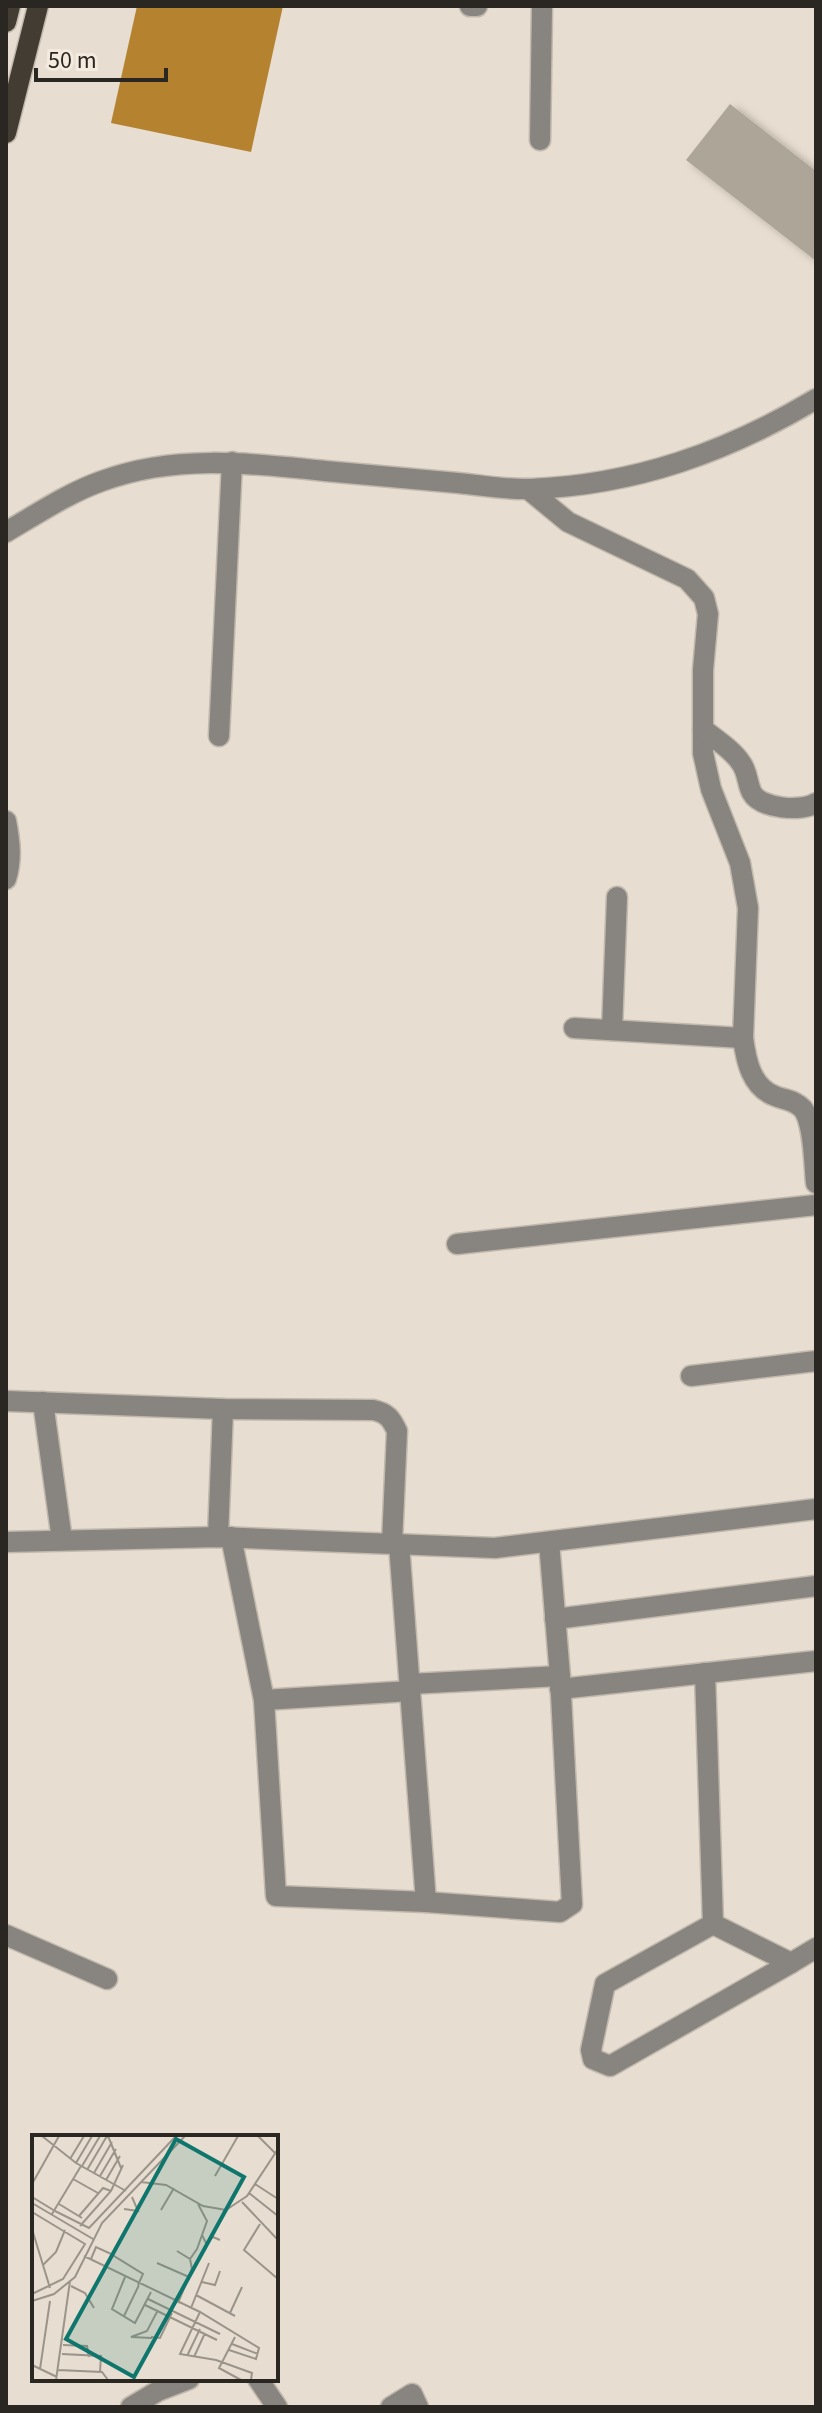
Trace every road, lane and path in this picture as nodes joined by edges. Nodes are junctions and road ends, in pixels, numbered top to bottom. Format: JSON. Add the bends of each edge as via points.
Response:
{"nodes":[{"id":1,"x":10,"y":6,"type":"edge"},
{"id":2,"x":38,"y":6,"type":"edge"},
{"id":3,"x":470,"y":6,"type":"edge"},
{"id":4,"x":477,"y":6,"type":"edge"},
{"id":5,"x":542,"y":6,"type":"edge"},
{"id":6,"x":6,"y":22,"type":"edge"},
{"id":7,"x":6,"y":133,"type":"edge"},
{"id":8,"x":540,"y":140,"type":"dead end"},
{"id":9,"x":816,"y":399,"type":"edge"},
{"id":10,"x":232,"y":462,"type":"junction"},
{"id":11,"x":528,"y":489,"type":"junction"},
{"id":12,"x":6,"y":532,"type":"edge"},
{"id":13,"x":703,"y":729,"type":"junction"},
{"id":14,"x":219,"y":736,"type":"dead end"},
{"id":15,"x":816,"y":803,"type":"edge"},
{"id":16,"x":6,"y":821,"type":"edge"},
{"id":17,"x":6,"y":879,"type":"edge"},
{"id":18,"x":617,"y":897,"type":"dead end"},
{"id":19,"x":574,"y":1028,"type":"dead end"},
{"id":20,"x":612,"y":1030,"type":"junction"},
{"id":21,"x":743,"y":1038,"type":"junction"},
{"id":22,"x":816,"y":1183,"type":"edge"},
{"id":23,"x":816,"y":1205,"type":"edge"},
{"id":24,"x":457,"y":1244,"type":"dead end"},
{"id":25,"x":816,"y":1361,"type":"edge"},
{"id":26,"x":691,"y":1376,"type":"dead end"},
{"id":27,"x":6,"y":1401,"type":"edge"},
{"id":28,"x":43,"y":1402,"type":"junction"},
{"id":29,"x":223,"y":1409,"type":"junction"},
{"id":30,"x":816,"y":1509,"type":"edge"},
{"id":31,"x":224,"y":1537,"type":"junction"},
{"id":32,"x":62,"y":1540,"type":"junction"},
{"id":33,"x":6,"y":1542,"type":"edge"},
{"id":34,"x":549,"y":1542,"type":"junction"},
{"id":35,"x":395,"y":1543,"type":"junction"},
{"id":36,"x":816,"y":1586,"type":"edge"},
{"id":37,"x":555,"y":1619,"type":"junction"},
{"id":38,"x":816,"y":1661,"type":"edge"},
{"id":39,"x":705,"y":1673,"type":"junction"},
{"id":40,"x":560,"y":1682,"type":"junction"},
{"id":41,"x":410,"y":1687,"type":"junction"},
{"id":42,"x":264,"y":1700,"type":"junction"},
{"id":43,"x":426,"y":1902,"type":"junction"},
{"id":44,"x":713,"y":1924,"type":"junction"},
{"id":45,"x":6,"y":1935,"type":"edge"},
{"id":46,"x":816,"y":1948,"type":"edge"},
{"id":47,"x":791,"y":1963,"type":"junction"},
{"id":48,"x":107,"y":1979,"type":"dead end"},
{"id":49,"x":184,"y":2381,"type":"edge"},
{"id":50,"x":259,"y":2381,"type":"edge"},
{"id":51,"x":131,"y":2407,"type":"edge"},
{"id":52,"x":277,"y":2407,"type":"edge"},
{"id":53,"x":391,"y":2407,"type":"edge"},
{"id":54,"x":418,"y":2407,"type":"edge"}],
"edges":[{"from":1,"to":6,"type":"main road"},
{"from":2,"to":7,"type":"main road"},
{"from":3,"to":4,"type":"street"},
{"from":5,"to":8,"type":"street"},
{"from":9,"to":11,"type":"street","via":[[744,438],[657,470]]},
{"from":10,"to":11,"type":"street"},
{"from":10,"to":12,"type":"street","via":[[181,464],[103,480]]},
{"from":10,"to":14,"type":"street"},
{"from":11,"to":13,"type":"street","via":[[568,522],[687,579],[704,598],[708,614]]},
{"from":13,"to":15,"type":"street","via":[[742,763],[753,796],[761,803],[799,809]]},
{"from":13,"to":21,"type":"street","via":[[711,789],[740,863],[747,897]]},
{"from":16,"to":17,"type":"street","via":[[11,864]]},
{"from":18,"to":20,"type":"street"},
{"from":19,"to":20,"type":"street"},
{"from":20,"to":21,"type":"street"},
{"from":21,"to":22,"type":"street","via":[[747,1064],[762,1089],[793,1101],[809,1120]]},
{"from":23,"to":24,"type":"street"},
{"from":25,"to":26,"type":"street"},
{"from":27,"to":28,"type":"street"},
{"from":28,"to":29,"type":"street"},
{"from":28,"to":32,"type":"street"},
{"from":29,"to":31,"type":"street"},
{"from":29,"to":35,"type":"street","via":[[386,1413],[397,1431]]},
{"from":30,"to":34,"type":"street"},
{"from":31,"to":32,"type":"street"},
{"from":31,"to":35,"type":"street"},
{"from":31,"to":42,"type":"street"},
{"from":32,"to":33,"type":"street"},
{"from":34,"to":35,"type":"street","via":[[495,1548]]},
{"from":34,"to":37,"type":"street"},
{"from":35,"to":41,"type":"street"},
{"from":36,"to":37,"type":"street"},
{"from":37,"to":40,"type":"street"},
{"from":38,"to":39,"type":"street"},
{"from":39,"to":40,"type":"street"},
{"from":39,"to":44,"type":"street"},
{"from":40,"to":41,"type":"street"},
{"from":40,"to":43,"type":"street","via":[[572,1904],[560,1912]]},
{"from":41,"to":42,"type":"street"},
{"from":41,"to":43,"type":"street"},
{"from":42,"to":43,"type":"street","via":[[276,1896]]},
{"from":44,"to":47,"type":"street"},
{"from":44,"to":47,"type":"street","via":[[605,1984],[593,2059],[610,2066]]},
{"from":45,"to":48,"type":"street"},
{"from":46,"to":47,"type":"street"},
{"from":49,"to":51,"type":"street"},
{"from":50,"to":52,"type":"street"},
{"from":53,"to":54,"type":"street","via":[[412,2394]]}]}
